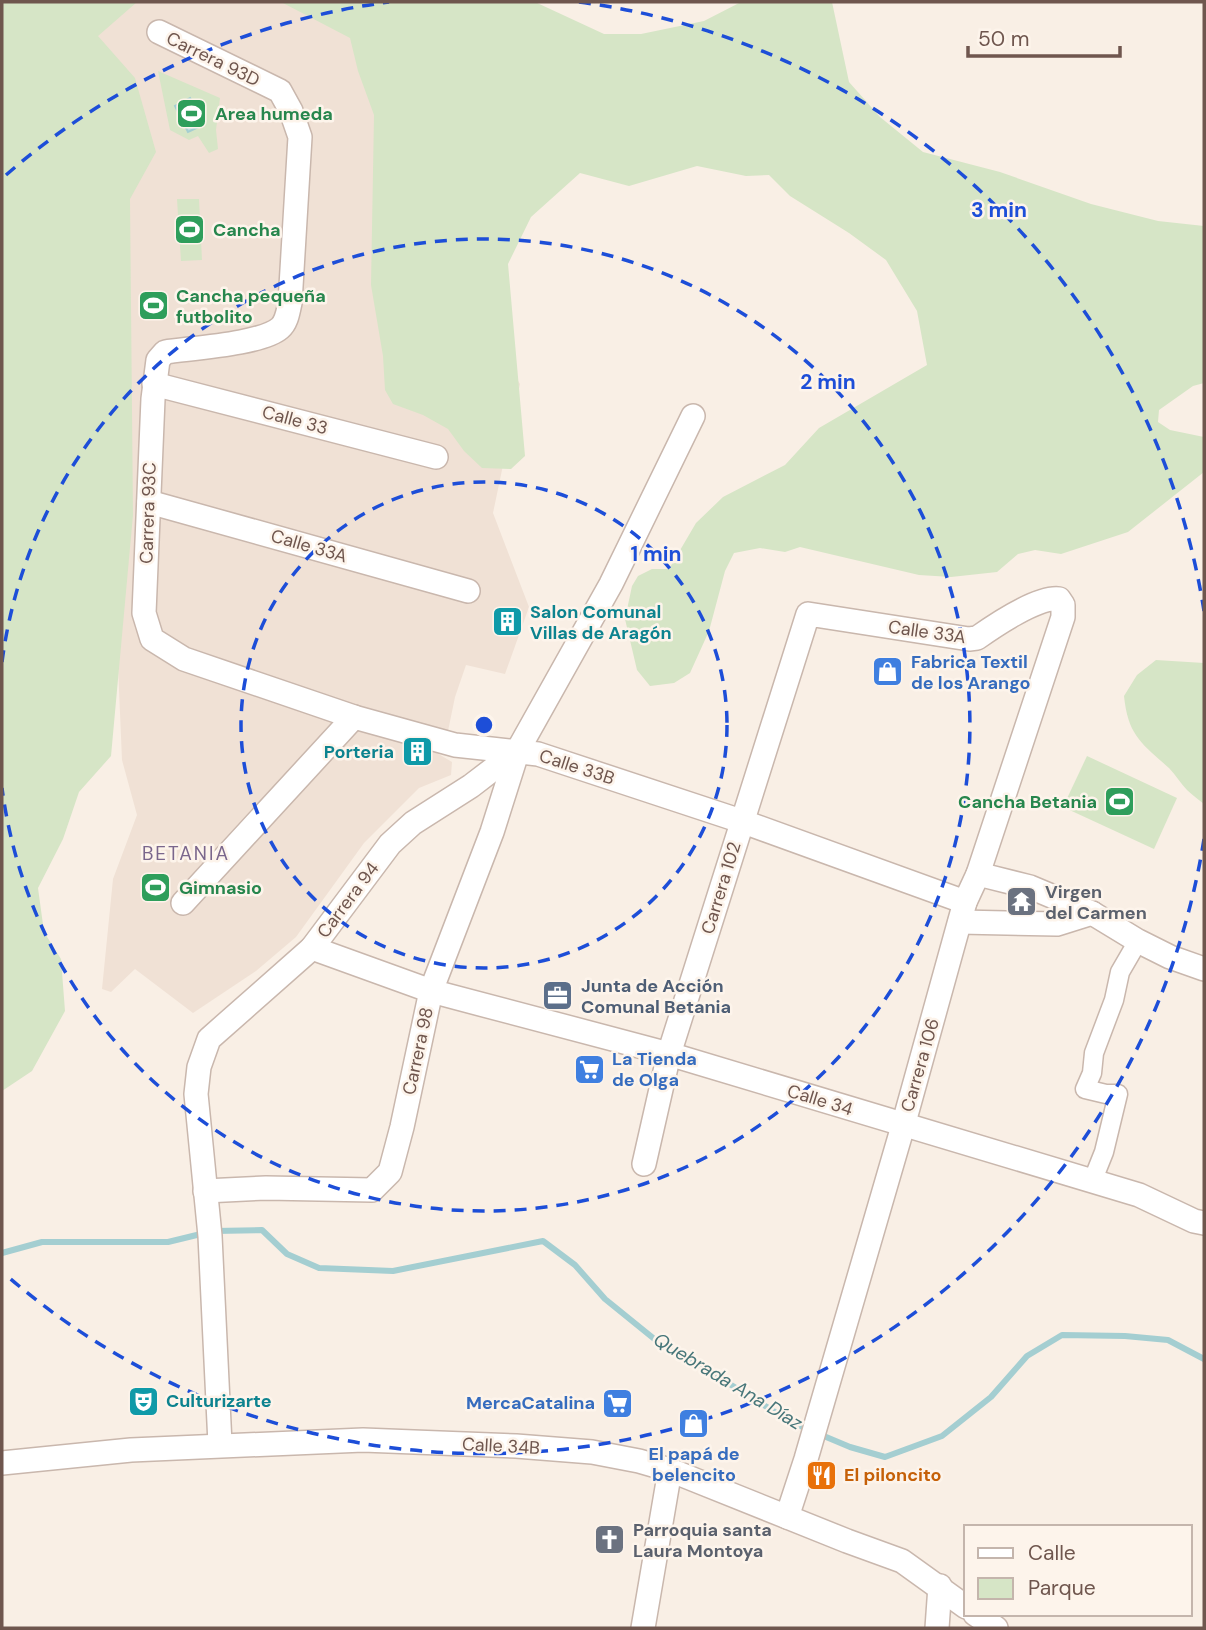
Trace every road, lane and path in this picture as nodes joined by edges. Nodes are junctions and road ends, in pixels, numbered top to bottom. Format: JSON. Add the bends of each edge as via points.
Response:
{"nodes":[{"id":1,"x":159,"y":32,"type":"dead end"},
{"id":2,"x":165,"y":352,"type":"joint"},
{"id":3,"x":154,"y":384,"type":"junction"},
{"id":4,"x":693,"y":416,"type":"dead end"},
{"id":5,"x":436,"y":457,"type":"dead end"},
{"id":6,"x":149,"y":502,"type":"junction"},
{"id":7,"x":468,"y":591,"type":"dead end"},
{"id":8,"x":808,"y":614,"type":"joint"},
{"id":9,"x":1063,"y":617,"type":"joint"},
{"id":10,"x":184,"y":659,"type":"joint"},
{"id":11,"x":355,"y":717,"type":"junction"},
{"id":12,"x":518,"y":750,"type":"junction"},
{"id":13,"x":741,"y":821,"type":"junction"},
{"id":14,"x":978,"y":874,"type":"junction"},
{"id":15,"x":183,"y":904,"type":"dead end"},
{"id":16,"x":962,"y":912,"type":"junction"},
{"id":17,"x":1093,"y":914,"type":"junction"},
{"id":18,"x":1138,"y":941,"type":"junction"},
{"id":19,"x":312,"y":948,"type":"junction"},
{"id":20,"x":1204,"y":968,"type":"edge"},
{"id":21,"x":431,"y":991,"type":"junction"},
{"id":22,"x":669,"y":1055,"type":"junction"},
{"id":23,"x":903,"y":1126,"type":"junction"},
{"id":24,"x":644,"y":1164,"type":"dead end"},
{"id":25,"x":1092,"y":1182,"type":"junction"},
{"id":26,"x":206,"y":1201,"type":"junction"},
{"id":27,"x":1204,"y":1223,"type":"edge"},
{"id":28,"x":220,"y":1444,"type":"junction"},
{"id":29,"x":2,"y":1463,"type":"edge"},
{"id":30,"x":670,"y":1470,"type":"junction"},
{"id":31,"x":787,"y":1517,"type":"junction"},
{"id":32,"x":940,"y":1586,"type":"junction"},
{"id":33,"x":964,"y":1605,"type":"edge"},
{"id":34,"x":978,"y":1616,"type":"edge"},
{"id":35,"x":643,"y":1628,"type":"edge"},
{"id":36,"x":937,"y":1628,"type":"edge"},
{"id":37,"x":996,"y":1628,"type":"edge"}],
"edges":[{"from":1,"to":2,"type":"street","name":"Carrera 93D","via":[[280,91],[300,137],[290,303],[281,327],[265,337]]},
{"from":2,"to":3,"type":"street","name":"Carrera 93C","via":[[158,360]]},
{"from":3,"to":5,"type":"street","name":"Calle 33"},
{"from":3,"to":6,"type":"street","name":"Carrera 93C"},
{"from":4,"to":12,"type":"street","name":"Carrera 94","via":[[611,584]]},
{"from":6,"to":7,"type":"street","name":"Calle 33A"},
{"from":6,"to":10,"type":"street","name":"Carrera 93C","via":[[144,613],[152,639]]},
{"from":8,"to":9,"type":"street","name":"Calle 33A","via":[[969,639],[1051,598],[1063,605]]},
{"from":8,"to":13,"type":"street","name":"Carrera 102"},
{"from":9,"to":14,"type":"street","name":"Carrera 106"},
{"from":10,"to":11,"type":"street","name":"Calle 33B"},
{"from":11,"to":12,"type":"street","name":"Calle 33B","via":[[455,745]]},
{"from":11,"to":15,"type":"street"},
{"from":12,"to":13,"type":"street","name":"Calle 33B"},
{"from":12,"to":19,"type":"street","name":"Carrera 94","via":[[412,823],[390,844]]},
{"from":12,"to":21,"type":"street","name":"Carrera 98"},
{"from":13,"to":16,"type":"street","name":"Calle 33B"},
{"from":13,"to":22,"type":"street","name":"Carrera 102"},
{"from":14,"to":16,"type":"street","name":"Carrera 106"},
{"from":14,"to":17,"type":"street","via":[[1030,887]]},
{"from":16,"to":17,"type":"street","name":"Calle 33B","via":[[1056,924]]},
{"from":16,"to":23,"type":"street","name":"Carrera 106"},
{"from":17,"to":18,"type":"street"},
{"from":18,"to":20,"type":"street"},
{"from":18,"to":25,"type":"street","via":[[1120,972],[1085,1089],[1118,1094]]},
{"from":19,"to":21,"type":"street","name":"Calle 34"},
{"from":19,"to":26,"type":"street","name":"Carrera 94","via":[[209,1039],[196,1094]]},
{"from":21,"to":22,"type":"street","name":"Calle 34"},
{"from":21,"to":26,"type":"street","name":"Carrera 98","via":[[390,1172],[372,1190],[266,1188]]},
{"from":22,"to":23,"type":"street","name":"Calle 34"},
{"from":22,"to":24,"type":"street","name":"Carrera 102"},
{"from":23,"to":25,"type":"street","name":"Calle 34"},
{"from":23,"to":31,"type":"street","name":"Carrera 106"},
{"from":25,"to":27,"type":"street","name":"Calle 34","via":[[1139,1195]]},
{"from":26,"to":28,"type":"street","name":"Carrera 94"},
{"from":28,"to":29,"type":"street","name":"Calle 34B"},
{"from":28,"to":30,"type":"street","name":"Calle 34B","via":[[363,1440],[516,1446],[592,1452]]},
{"from":30,"to":31,"type":"street","name":"Calle 34B"},
{"from":30,"to":35,"type":"street"},
{"from":31,"to":32,"type":"street","name":"Calle 34B","via":[[902,1561]]},
{"from":32,"to":33,"type":"street","name":"Calle 34B"},
{"from":32,"to":36,"type":"street"},
{"from":34,"to":37,"type":"street"}]}
